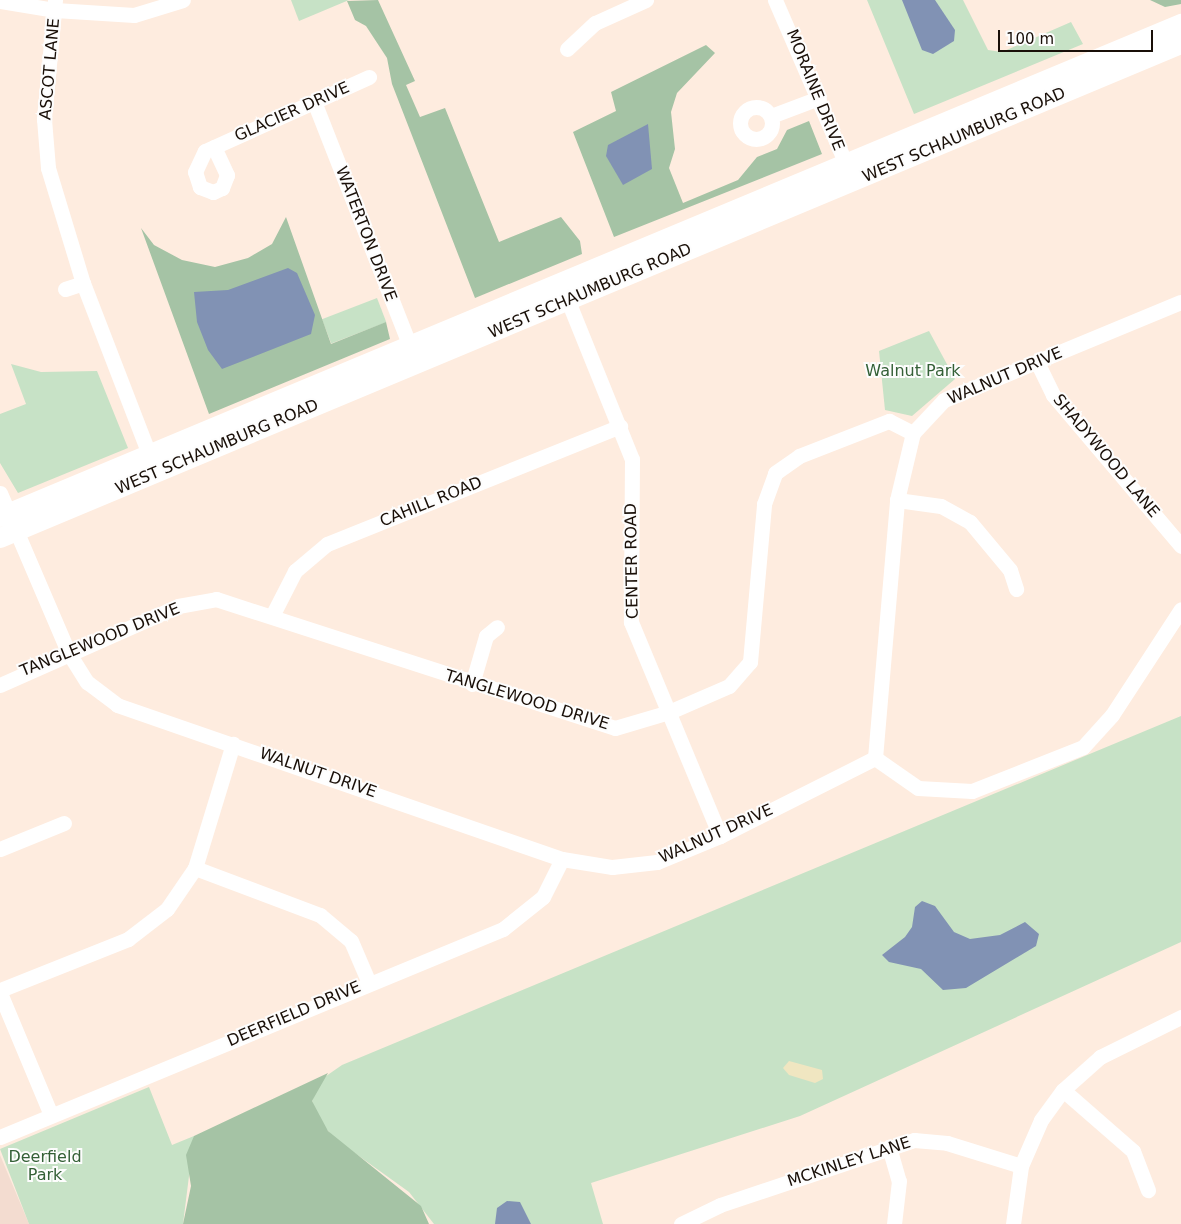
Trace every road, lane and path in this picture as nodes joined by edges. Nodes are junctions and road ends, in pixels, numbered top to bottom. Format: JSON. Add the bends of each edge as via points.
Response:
{"nodes":[{"id":1,"x":183,"y":0,"type":"edge"},
{"id":2,"x":646,"y":0,"type":"edge"},
{"id":3,"x":775,"y":0,"type":"edge"},
{"id":4,"x":0,"y":1,"type":"edge"},
{"id":5,"x":55,"y":5,"type":"edge"},
{"id":6,"x":1181,"y":24,"type":"edge"},
{"id":7,"x":1181,"y":44,"type":"edge"},
{"id":8,"x":567,"y":48,"type":"dead end"},
{"id":9,"x":369,"y":77,"type":"dead end"},
{"id":10,"x":819,"y":98,"type":"junction"},
{"id":11,"x":315,"y":104,"type":"junction"},
{"id":12,"x":771,"y":116,"type":"dead end"},
{"id":13,"x":214,"y":147,"type":"dead end"},
{"id":14,"x":850,"y":172,"type":"junction"},
{"id":15,"x":84,"y":283,"type":"junction"},
{"id":16,"x":65,"y":289,"type":"dead end"},
{"id":17,"x":564,"y":292,"type":"junction"},
{"id":18,"x":1180,"y":305,"type":"edge"},
{"id":19,"x":413,"y":354,"type":"junction"},
{"id":20,"x":1037,"y":362,"type":"junction"},
{"id":21,"x":620,"y":426,"type":"junction"},
{"id":22,"x":913,"y":433,"type":"junction"},
{"id":23,"x":153,"y":463,"type":"junction"},
{"id":24,"x":0,"y":493,"type":"edge"},
{"id":25,"x":897,"y":500,"type":"junction"},
{"id":26,"x":7,"y":525,"type":"edge"},
{"id":27,"x":1181,"y":546,"type":"edge"},
{"id":28,"x":1016,"y":589,"type":"dead end"},
{"id":29,"x":1181,"y":609,"type":"edge"},
{"id":30,"x":272,"y":616,"type":"junction"},
{"id":31,"x":497,"y":627,"type":"dead end"},
{"id":32,"x":68,"y":652,"type":"junction"},
{"id":33,"x":472,"y":684,"type":"junction"},
{"id":34,"x":0,"y":685,"type":"edge"},
{"id":35,"x":669,"y":712,"type":"junction"},
{"id":36,"x":234,"y":744,"type":"junction"},
{"id":37,"x":875,"y":758,"type":"junction"},
{"id":38,"x":64,"y":823,"type":"dead end"},
{"id":39,"x":720,"y":836,"type":"junction"},
{"id":40,"x":0,"y":849,"type":"edge"},
{"id":41,"x":562,"y":859,"type":"junction"},
{"id":42,"x":194,"y":868,"type":"junction"},
{"id":43,"x":369,"y":983,"type":"junction"},
{"id":44,"x":0,"y":991,"type":"edge"},
{"id":45,"x":1181,"y":1017,"type":"edge"},
{"id":46,"x":1063,"y":1090,"type":"junction"},
{"id":47,"x":52,"y":1115,"type":"junction"},
{"id":48,"x":0,"y":1137,"type":"edge"},
{"id":49,"x":889,"y":1147,"type":"junction"},
{"id":50,"x":1020,"y":1166,"type":"junction"},
{"id":51,"x":1148,"y":1190,"type":"dead end"},
{"id":52,"x":682,"y":1224,"type":"edge"},
{"id":53,"x":894,"y":1224,"type":"edge"},
{"id":54,"x":1013,"y":1224,"type":"edge"}],
"edges":[{"from":1,"to":5,"type":"street","via":[[134,15]]},
{"from":2,"to":8,"type":"street","via":[[595,22]]},
{"from":3,"to":10,"type":"street","name":"MORAINE DRIVE"},
{"from":4,"to":5,"type":"street"},
{"from":5,"to":15,"type":"street","name":"ASCOT LANE","via":[[44,119],[48,168]]},
{"from":6,"to":14,"type":"main road","name":"WEST SCHAUMBURG ROAD"},
{"from":7,"to":14,"type":"main road","name":"WEST SCHAUMBURG ROAD"},
{"from":9,"to":11,"type":"street","name":"GLACIER DRIVE"},
{"from":10,"to":12,"type":"street"},
{"from":10,"to":14,"type":"street","name":"MORAINE DRIVE"},
{"from":11,"to":13,"type":"street","name":"GLACIER DRIVE"},
{"from":11,"to":19,"type":"street","name":"WATERTON DRIVE"},
{"from":14,"to":17,"type":"main road","name":"WEST SCHAUMBURG ROAD"},
{"from":15,"to":16,"type":"street"},
{"from":15,"to":23,"type":"street","name":"ASCOT LANE"},
{"from":17,"to":19,"type":"main road","name":"WEST SCHAUMBURG ROAD"},
{"from":17,"to":21,"type":"street","name":"CENTER ROAD"},
{"from":18,"to":20,"type":"street","name":"WALNUT DRIVE"},
{"from":19,"to":23,"type":"main road","name":"WEST SCHAUMBURG ROAD"},
{"from":20,"to":22,"type":"street","name":"WALNUT DRIVE","via":[[944,400]]},
{"from":20,"to":27,"type":"street","name":"SHADYWOOD LANE","via":[[1053,394]]},
{"from":21,"to":30,"type":"street","name":"CAHILL ROAD","via":[[326,544],[295,571]]},
{"from":21,"to":35,"type":"street","name":"CENTER ROAD","via":[[632,459],[631,622]]},
{"from":22,"to":25,"type":"street","name":"WALNUT DRIVE"},
{"from":22,"to":35,"type":"street","name":"TANGLEWOOD DRIVE","via":[[889,422],[799,456],[775,474],[764,504],[750,662],[729,686]]},
{"from":23,"to":26,"type":"main road","name":"WEST SCHAUMBURG ROAD"},
{"from":24,"to":26,"type":"street","name":"WALNUT DRIVE"},
{"from":25,"to":28,"type":"street","via":[[941,506],[970,522],[1010,570]]},
{"from":25,"to":37,"type":"street","name":"WALNUT DRIVE"},
{"from":26,"to":32,"type":"street","name":"WALNUT DRIVE"},
{"from":29,"to":37,"type":"street","via":[[1112,715],[1083,747],[972,791],[918,788]]},
{"from":30,"to":32,"type":"street","name":"TANGLEWOOD DRIVE","via":[[216,599],[178,606]]},
{"from":30,"to":33,"type":"street","name":"TANGLEWOOD DRIVE"},
{"from":31,"to":33,"type":"street","via":[[486,636]]},
{"from":32,"to":34,"type":"street","name":"TANGLEWOOD DRIVE"},
{"from":32,"to":36,"type":"street","name":"WALNUT DRIVE","via":[[87,682],[117,704]]},
{"from":33,"to":35,"type":"street","name":"TANGLEWOOD DRIVE","via":[[615,728]]},
{"from":35,"to":39,"type":"street","name":"CENTER ROAD"},
{"from":36,"to":41,"type":"street","name":"WALNUT DRIVE"},
{"from":36,"to":42,"type":"street"},
{"from":37,"to":39,"type":"street","name":"WALNUT DRIVE"},
{"from":38,"to":40,"type":"street"},
{"from":39,"to":41,"type":"street","name":"WALNUT DRIVE","via":[[657,862],[612,866]]},
{"from":41,"to":43,"type":"street","name":"DEERFIELD DRIVE","via":[[543,897],[503,929]]},
{"from":42,"to":43,"type":"street","via":[[320,915],[351,941]]},
{"from":42,"to":44,"type":"street","via":[[168,909],[128,939]]},
{"from":43,"to":47,"type":"street","name":"DEERFIELD DRIVE"},
{"from":44,"to":47,"type":"street"},
{"from":45,"to":46,"type":"street","via":[[1100,1057]]},
{"from":46,"to":50,"type":"street","via":[[1042,1120]]},
{"from":46,"to":51,"type":"street","via":[[1133,1150]]},
{"from":47,"to":48,"type":"street","name":"DEERFIELD DRIVE"},
{"from":49,"to":50,"type":"street","name":"MCKINLEY LANE","via":[[914,1140],[947,1143]]},
{"from":49,"to":52,"type":"street","name":"MCKINLEY LANE","via":[[720,1205]]},
{"from":49,"to":53,"type":"street","via":[[899,1181]]},
{"from":50,"to":54,"type":"street"}]}
